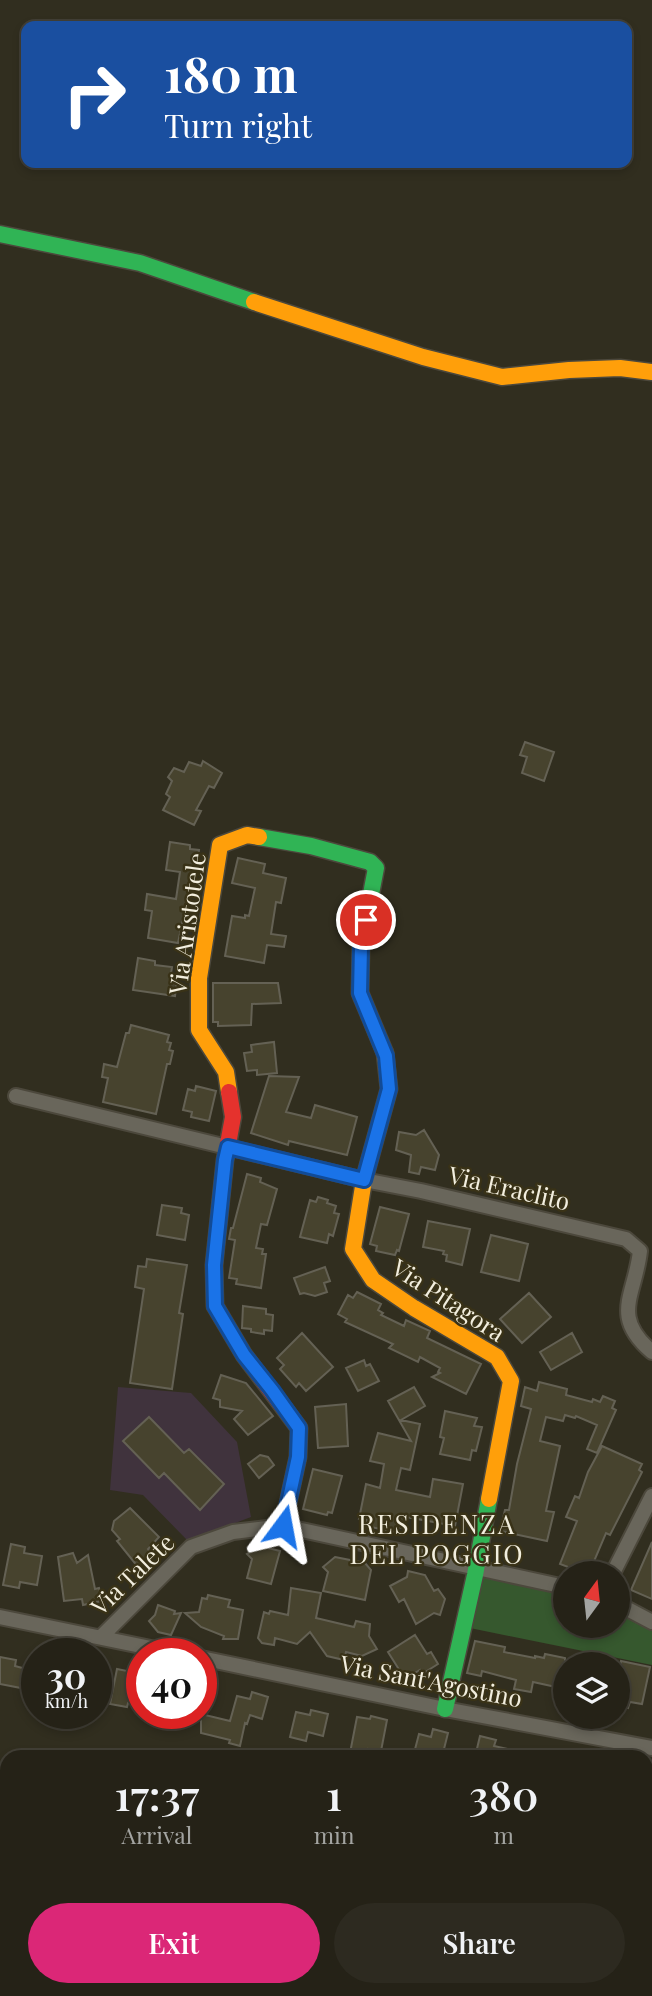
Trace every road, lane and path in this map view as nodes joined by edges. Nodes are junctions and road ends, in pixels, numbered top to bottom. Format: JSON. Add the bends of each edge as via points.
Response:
{"nodes":[{"id":1,"x":0,"y":234,"type":"edge"},
{"id":2,"x":652,"y":372,"type":"edge"},
{"id":3,"x":16,"y":1096,"type":"dead end"},
{"id":4,"x":228,"y":1147,"type":"junction"},
{"id":5,"x":364,"y":1180,"type":"junction"},
{"id":6,"x":652,"y":1352,"type":"edge"},
{"id":7,"x":652,"y":1496,"type":"edge"},
{"id":8,"x":283,"y":1526,"type":"junction"},
{"id":9,"x":619,"y":1561,"type":"edge"},
{"id":10,"x":477,"y":1566,"type":"junction"},
{"id":11,"x":553,"y":1584,"type":"edge"},
{"id":12,"x":630,"y":1610,"type":"edge"},
{"id":13,"x":0,"y":1617,"type":"edge"},
{"id":14,"x":652,"y":1622,"type":"edge"},
{"id":15,"x":101,"y":1637,"type":"junction"},
{"id":16,"x":126,"y":1642,"type":"edge"},
{"id":17,"x":217,"y":1661,"type":"edge"},
{"id":18,"x":445,"y":1709,"type":"junction"},
{"id":19,"x":652,"y":1748,"type":"edge"}],
"edges":[{"from":1,"to":2,"type":"street","via":[[140,263],[338,330],[502,377],[620,368]]},
{"from":3,"to":4,"type":"street","name":"Via Eraclito"},
{"from":4,"to":5,"type":"street","name":"Via Eraclito"},
{"from":4,"to":5,"type":"street","name":"Via Aristotele","via":[[232,1105],[226,1072],[199,1030],[199,978],[220,845],[247,835],[311,846],[370,862],[376,868],[361,946],[360,993],[386,1056],[389,1089]]},
{"from":4,"to":8,"type":"street","via":[[214,1265],[215,1306],[244,1355],[299,1428],[298,1457]]},
{"from":5,"to":6,"type":"street","name":"Via Eraclito","via":[[626,1239],[640,1251],[627,1320]]},
{"from":5,"to":10,"type":"street","name":"Via Pitagora","via":[[353,1249],[373,1280],[497,1357],[510,1381]]},
{"from":7,"to":9,"type":"street"},
{"from":8,"to":10,"type":"street","name":"Via Talete"},
{"from":8,"to":15,"type":"street","name":"Via Talete","via":[[233,1532],[191,1548]]},
{"from":10,"to":11,"type":"street","name":"Via Talete"},
{"from":10,"to":18,"type":"street","name":"Via Pitagora"},
{"from":12,"to":14,"type":"street"},
{"from":13,"to":15,"type":"street"},
{"from":15,"to":16,"type":"street"},
{"from":17,"to":18,"type":"street","name":"Via Sant'Agostino"},
{"from":18,"to":19,"type":"street","name":"Via Sant'Agostino"}]}
